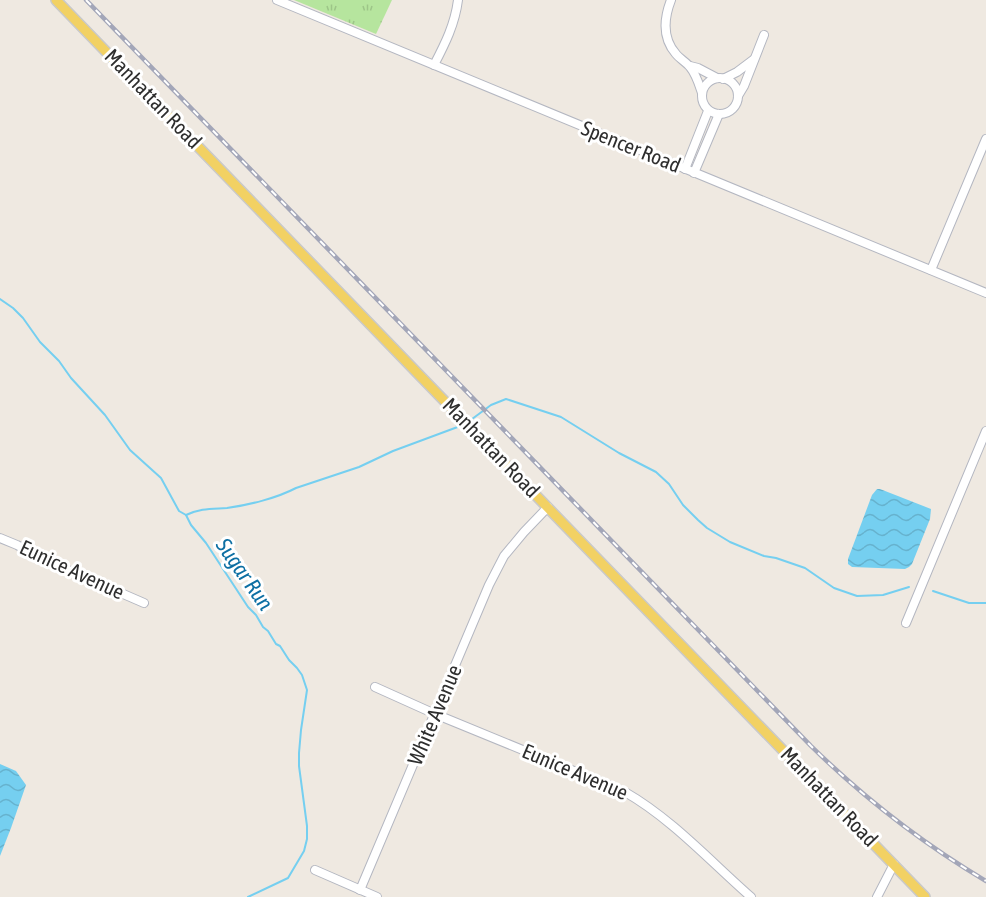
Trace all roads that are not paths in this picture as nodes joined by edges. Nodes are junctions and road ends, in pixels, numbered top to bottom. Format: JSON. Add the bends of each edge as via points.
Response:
{"nodes":[{"id":1,"x":56,"y":0,"type":"edge"},
{"id":2,"x":277,"y":0,"type":"edge"},
{"id":3,"x":458,"y":0,"type":"edge"},
{"id":4,"x":671,"y":0,"type":"edge"},
{"id":5,"x":764,"y":35,"type":"dead end"},
{"id":6,"x":754,"y":59,"type":"junction"},
{"id":7,"x":434,"y":64,"type":"junction"},
{"id":8,"x":690,"y":66,"type":"junction"},
{"id":9,"x":720,"y":78,"type":"junction"},
{"id":10,"x":702,"y":93,"type":"junction"},
{"id":11,"x":738,"y":96,"type":"junction"},
{"id":12,"x":708,"y":111,"type":"junction"},
{"id":13,"x":719,"y":114,"type":"junction"},
{"id":14,"x":986,"y":139,"type":"edge"},
{"id":15,"x":685,"y":169,"type":"junction"},
{"id":16,"x":694,"y":173,"type":"junction"},
{"id":17,"x":931,"y":270,"type":"junction"},
{"id":18,"x":986,"y":293,"type":"edge"},
{"id":19,"x":986,"y":431,"type":"edge"},
{"id":20,"x":548,"y":507,"type":"junction"},
{"id":21,"x":0,"y":538,"type":"edge"},
{"id":22,"x":144,"y":603,"type":"dead end"},
{"id":23,"x":906,"y":623,"type":"dead end"},
{"id":24,"x":375,"y":687,"type":"dead end"},
{"id":25,"x":435,"y":714,"type":"junction"},
{"id":26,"x":894,"y":864,"type":"junction"},
{"id":27,"x":315,"y":870,"type":"dead end"},
{"id":28,"x":360,"y":890,"type":"junction"},
{"id":29,"x":377,"y":897,"type":"edge"},
{"id":30,"x":751,"y":897,"type":"edge"},
{"id":31,"x":877,"y":897,"type":"edge"},
{"id":32,"x":926,"y":897,"type":"edge"}],
"edges":[{"from":1,"to":20,"type":"main road","name":"Manhattan Road"},
{"from":2,"to":7,"type":"street","name":"Spencer Road"},
{"from":3,"to":7,"type":"street","via":[[446,43]]},
{"from":4,"to":8,"type":"street","via":[[665,22],[669,44]]},
{"from":5,"to":6,"type":"street"},
{"from":6,"to":9,"type":"street","via":[[737,72]]},
{"from":6,"to":11,"type":"street"},
{"from":7,"to":15,"type":"street","name":"Spencer Road"},
{"from":8,"to":9,"type":"street"},
{"from":8,"to":10,"type":"street"},
{"from":9,"to":10,"type":"street","via":[[707,83]]},
{"from":9,"to":11,"type":"street","via":[[734,85]]},
{"from":10,"to":12,"type":"street"},
{"from":11,"to":13,"type":"street","via":[[734,108]]},
{"from":12,"to":13,"type":"street"},
{"from":12,"to":15,"type":"street"},
{"from":13,"to":16,"type":"street"},
{"from":14,"to":17,"type":"street"},
{"from":15,"to":16,"type":"street","name":"Spencer Road"},
{"from":16,"to":17,"type":"street","name":"Spencer Road"},
{"from":17,"to":18,"type":"street","name":"Spencer Road"},
{"from":19,"to":23,"type":"street"},
{"from":20,"to":25,"type":"street","name":"White Avenue","via":[[504,556]]},
{"from":20,"to":26,"type":"main road","name":"Manhattan Road"},
{"from":21,"to":22,"type":"street","name":"Eunice Avenue"},
{"from":24,"to":25,"type":"street","name":"Eunice Avenue"},
{"from":25,"to":28,"type":"street","name":"White Avenue"},
{"from":25,"to":30,"type":"street","name":"Eunice Avenue","via":[[643,802]]},
{"from":26,"to":31,"type":"street"},
{"from":26,"to":32,"type":"main road","name":"Manhattan Road"},
{"from":27,"to":28,"type":"street"},
{"from":28,"to":29,"type":"street"}]}
